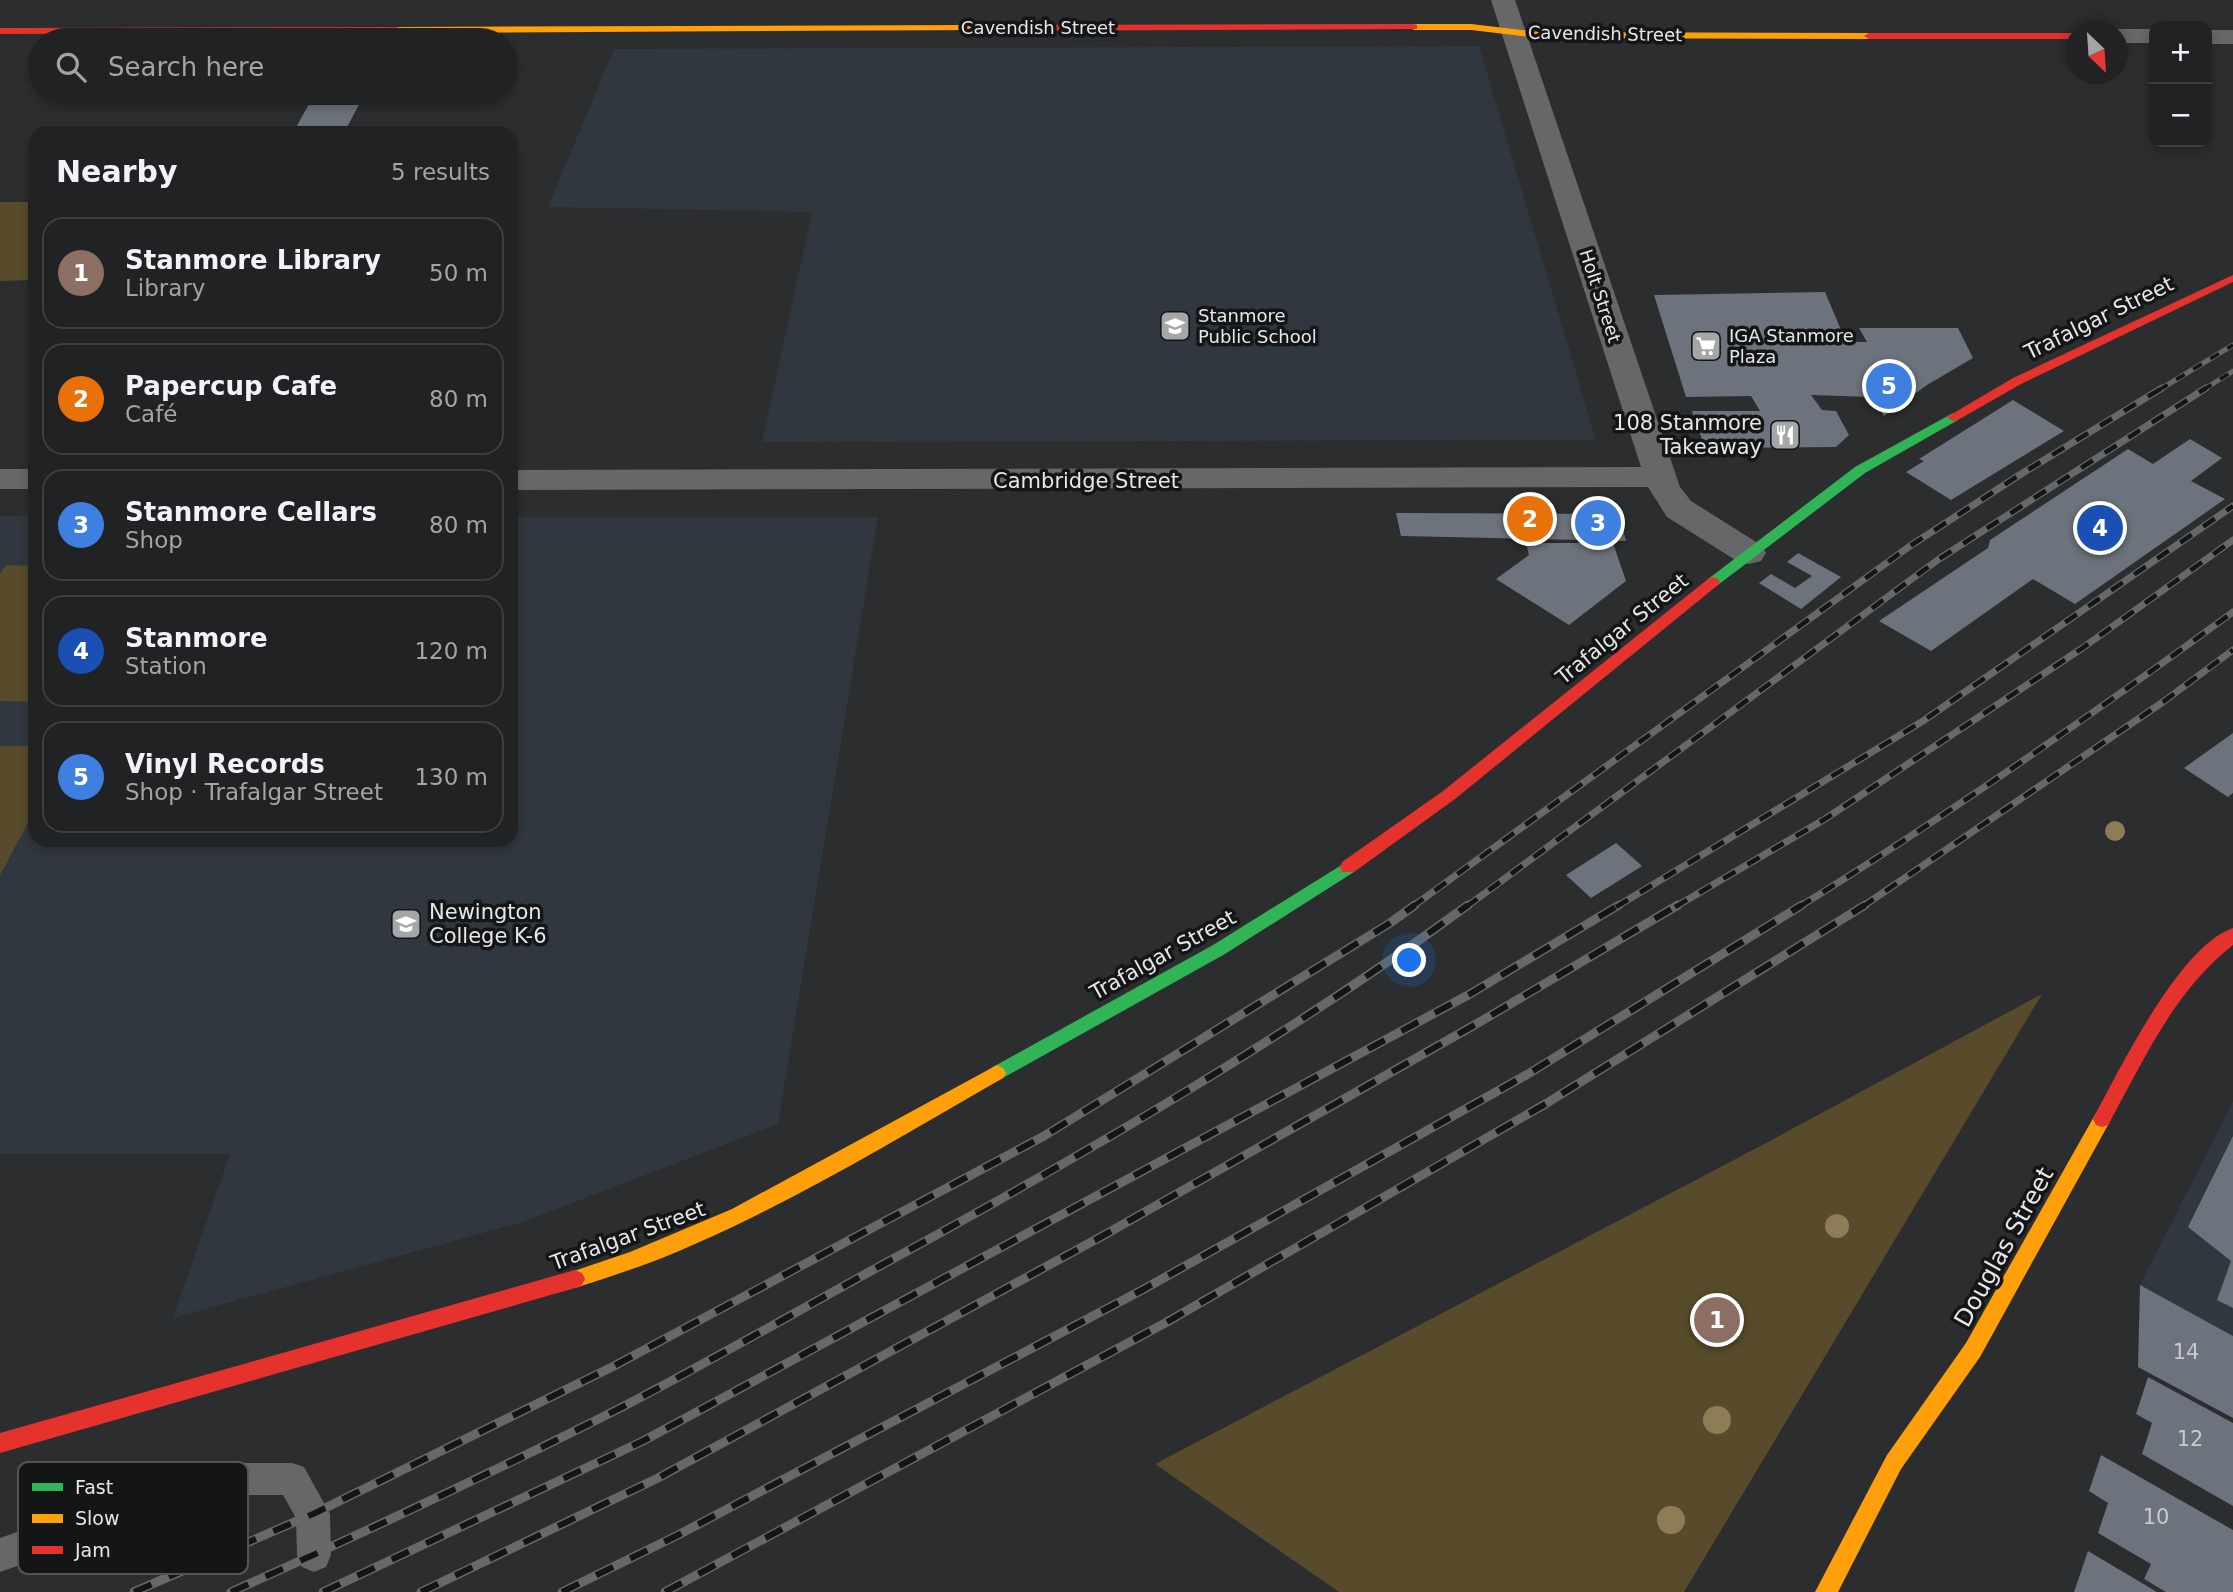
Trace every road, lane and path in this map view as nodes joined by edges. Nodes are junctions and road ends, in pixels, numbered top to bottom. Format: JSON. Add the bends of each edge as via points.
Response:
{"nodes":[{"id":1,"x":1503,"y":0,"type":"edge"},
{"id":2,"x":518,"y":30,"type":"edge"},
{"id":3,"x":0,"y":31,"type":"edge"},
{"id":4,"x":28,"y":31,"type":"edge"},
{"id":5,"x":1513,"y":32,"type":"junction"},
{"id":6,"x":2065,"y":36,"type":"edge"},
{"id":7,"x":2128,"y":36,"type":"edge"},
{"id":8,"x":2149,"y":36,"type":"edge"},
{"id":9,"x":2212,"y":37,"type":"edge"},
{"id":10,"x":2233,"y":37,"type":"edge"},
{"id":11,"x":2233,"y":278,"type":"edge"},
{"id":12,"x":1660,"y":477,"type":"junction"},
{"id":13,"x":0,"y":479,"type":"edge"},
{"id":14,"x":28,"y":479,"type":"edge"},
{"id":15,"x":518,"y":480,"type":"edge"},
{"id":16,"x":1748,"y":553,"type":"junction"},
{"id":17,"x":2233,"y":935,"type":"edge"},
{"id":18,"x":0,"y":1443,"type":"edge"},
{"id":19,"x":248,"y":1479,"type":"edge"},
{"id":20,"x":18,"y":1549,"type":"edge"},
{"id":21,"x":0,"y":1555,"type":"edge"},
{"id":22,"x":314,"y":1555,"type":"dead end"},
{"id":23,"x":1826,"y":1592,"type":"edge"}],
"edges":[{"from":1,"to":5,"type":"street","name":"Holt Street"},
{"from":2,"to":5,"type":"street","name":"Cavendish Street","via":[[1471,27]]},
{"from":3,"to":4,"type":"street","name":"Cavendish Street"},
{"from":5,"to":6,"type":"street","name":"Cavendish Street"},
{"from":5,"to":12,"type":"street","name":"Holt Street"},
{"from":7,"to":8,"type":"street"},
{"from":9,"to":10,"type":"street"},
{"from":11,"to":16,"type":"street","name":"Trafalgar Street","via":[[2017,381],[1879,458]]},
{"from":12,"to":15,"type":"street","name":"Cambridge Street"},
{"from":12,"to":16,"type":"street","name":"Holt Street","via":[[1679,509]]},
{"from":13,"to":14,"type":"street"},
{"from":16,"to":18,"type":"street","name":"Trafalgar Street","via":[[1449,795],[1307,896],[768,1201],[691,1239],[608,1270]]},
{"from":17,"to":23,"type":"street","name":"Douglas Street","via":[[2208,952],[2170,998],[1973,1350],[1894,1462]]},
{"from":19,"to":22,"type":"lane","via":[[292,1479],[313,1514]]},
{"from":20,"to":21,"type":"lane"}]}
